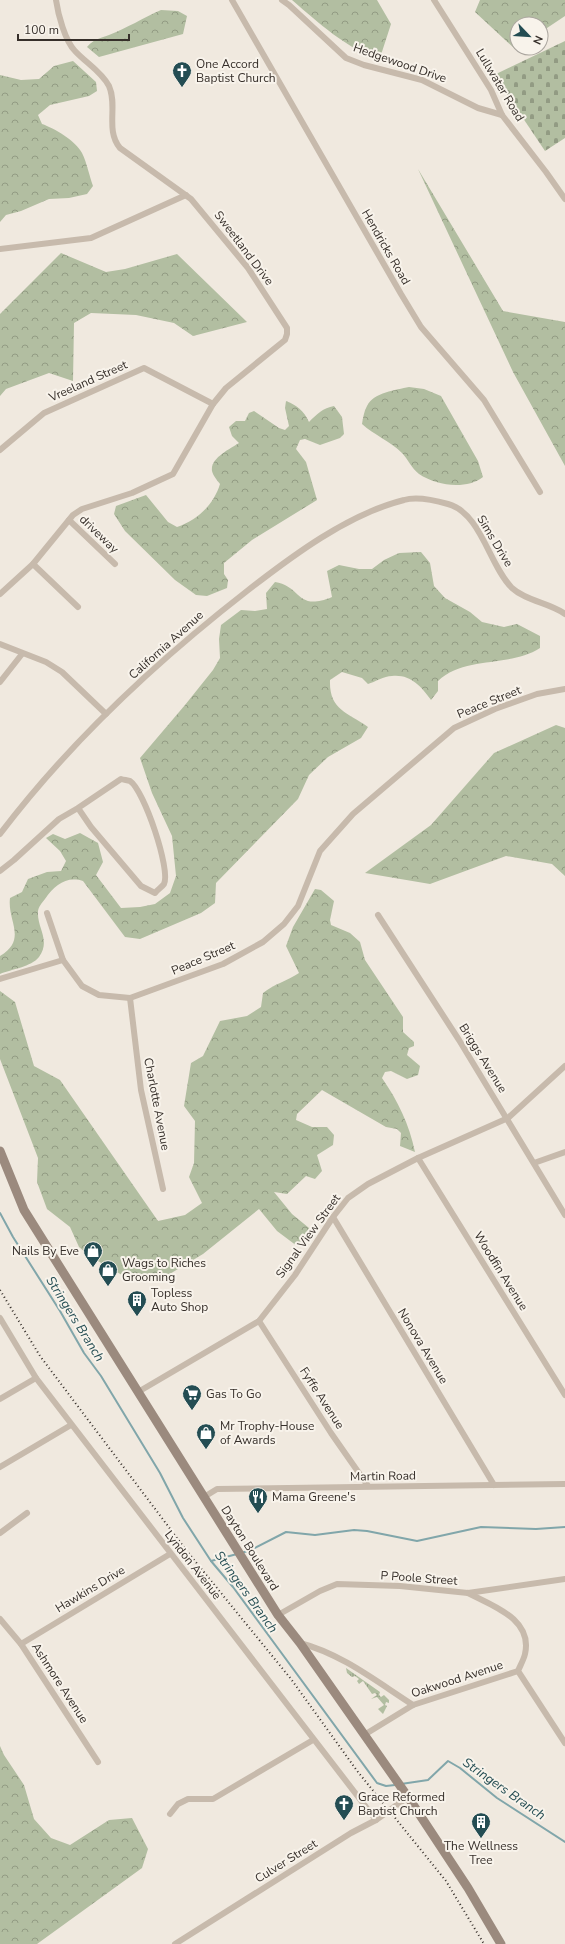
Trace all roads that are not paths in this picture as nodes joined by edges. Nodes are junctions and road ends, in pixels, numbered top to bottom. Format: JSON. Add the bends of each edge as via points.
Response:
{"nodes":[{"id":1,"x":56,"y":0,"type":"edge"},
{"id":2,"x":232,"y":0,"type":"edge"},
{"id":3,"x":282,"y":0,"type":"edge"},
{"id":4,"x":434,"y":0,"type":"edge"},
{"id":5,"x":502,"y":115,"type":"junction"},
{"id":6,"x":186,"y":195,"type":"junction"},
{"id":7,"x":565,"y":199,"type":"edge"},
{"id":8,"x":0,"y":249,"type":"edge"},
{"id":9,"x":213,"y":404,"type":"junction"},
{"id":10,"x":0,"y":450,"type":"edge"},
{"id":11,"x":540,"y":492,"type":"dead end"},
{"id":12,"x":377,"y":509,"type":"joint"},
{"id":13,"x":69,"y":520,"type":"junction"},
{"id":14,"x":33,"y":564,"type":"junction"},
{"id":15,"x":115,"y":564,"type":"dead end"},
{"id":16,"x":0,"y":594,"type":"edge"},
{"id":17,"x":78,"y":607,"type":"dead end"},
{"id":18,"x":565,"y":614,"type":"edge"},
{"id":19,"x":0,"y":644,"type":"edge"},
{"id":20,"x":22,"y":654,"type":"junction"},
{"id":21,"x":0,"y":682,"type":"edge"},
{"id":22,"x":565,"y":689,"type":"edge"},
{"id":23,"x":106,"y":714,"type":"junction"},
{"id":24,"x":78,"y":808,"type":"junction"},
{"id":25,"x":0,"y":834,"type":"edge"},
{"id":26,"x":0,"y":871,"type":"edge"},
{"id":27,"x":47,"y":914,"type":"dead end"},
{"id":28,"x":378,"y":915,"type":"dead end"},
{"id":29,"x":63,"y":960,"type":"junction"},
{"id":30,"x":0,"y":979,"type":"edge"},
{"id":31,"x":130,"y":998,"type":"junction"},
{"id":32,"x":565,"y":1066,"type":"edge"},
{"id":33,"x":508,"y":1118,"type":"junction"},
{"id":34,"x":0,"y":1152,"type":"edge"},
{"id":35,"x":565,"y":1152,"type":"edge"},
{"id":36,"x":418,"y":1158,"type":"junction"},
{"id":37,"x":534,"y":1163,"type":"junction"},
{"id":38,"x":163,"y":1189,"type":"dead end"},
{"id":39,"x":565,"y":1215,"type":"edge"},
{"id":40,"x":333,"y":1217,"type":"junction"},
{"id":41,"x":0,"y":1318,"type":"edge"},
{"id":42,"x":259,"y":1321,"type":"junction"},
{"id":43,"x":36,"y":1378,"type":"junction"},
{"id":44,"x":138,"y":1392,"type":"junction"},
{"id":45,"x":565,"y":1395,"type":"edge"},
{"id":46,"x":0,"y":1399,"type":"edge"},
{"id":47,"x":71,"y":1425,"type":"junction"},
{"id":48,"x":0,"y":1467,"type":"edge"},
{"id":49,"x":565,"y":1484,"type":"edge"},
{"id":50,"x":494,"y":1485,"type":"junction"},
{"id":51,"x":368,"y":1486,"type":"junction"},
{"id":52,"x":204,"y":1497,"type":"junction"},
{"id":53,"x":27,"y":1513,"type":"dead end"},
{"id":54,"x":0,"y":1533,"type":"edge"},
{"id":55,"x":170,"y":1554,"type":"junction"},
{"id":56,"x":565,"y":1579,"type":"edge"},
{"id":57,"x":468,"y":1593,"type":"junction"},
{"id":58,"x":278,"y":1615,"type":"junction"},
{"id":59,"x":0,"y":1619,"type":"edge"},
{"id":60,"x":300,"y":1643,"type":"junction"},
{"id":61,"x":21,"y":1644,"type":"junction"},
{"id":62,"x":518,"y":1671,"type":"junction"},
{"id":63,"x":413,"y":1705,"type":"junction"},
{"id":64,"x":364,"y":1735,"type":"junction"},
{"id":65,"x":313,"y":1740,"type":"junction"},
{"id":66,"x":565,"y":1743,"type":"edge"},
{"id":67,"x":98,"y":1762,"type":"dead end"},
{"id":68,"x":408,"y":1797,"type":"junction"},
{"id":69,"x":170,"y":1814,"type":"dead end"},
{"id":70,"x":376,"y":1820,"type":"junction"},
{"id":71,"x":175,"y":1944,"type":"edge"},
{"id":72,"x":501,"y":1944,"type":"edge"}],
"edges":[{"from":1,"to":6,"type":"street","name":"Sweetland Drive","via":[[62,26],[73,50],[100,72],[109,87],[112,131],[116,143]]},
{"from":2,"to":11,"type":"street","name":"Hendricks Road","via":[[421,327],[484,400]]},
{"from":3,"to":5,"type":"street","name":"Hedgewood Drive","via":[[346,58],[422,80],[478,108]]},
{"from":4,"to":5,"type":"street","name":"Lullwater Road","via":[[491,90]]},
{"from":5,"to":7,"type":"street","name":"Lullwater Road"},
{"from":6,"to":8,"type":"street","via":[[91,238]]},
{"from":6,"to":9,"type":"street","name":"Sweetland Drive","via":[[248,268],[287,328],[284,340],[226,388]]},
{"from":9,"to":10,"type":"street","name":"Vreeland Street","via":[[144,368],[44,413]]},
{"from":9,"to":13,"type":"street","name":"Sweetland Drive","via":[[173,474],[132,493],[82,509]]},
{"from":12,"to":18,"type":"street","name":"Sims Drive","via":[[405,499],[430,499],[451,504],[467,516],[499,571],[513,589]]},
{"from":12,"to":23,"type":"street","name":"California Avenue","via":[[294,554],[191,635]]},
{"from":13,"to":14,"type":"street","name":"Sweetland Drive"},
{"from":13,"to":15,"type":"street","name":"driveway"},
{"from":14,"to":16,"type":"street","name":"Sweetland Drive"},
{"from":14,"to":17,"type":"street"},
{"from":19,"to":20,"type":"street"},
{"from":20,"to":21,"type":"street"},
{"from":20,"to":23,"type":"street","via":[[46,662],[68,676]]},
{"from":22,"to":31,"type":"street","name":"Peace Street","via":[[537,694],[495,709],[454,728],[353,814],[320,851],[298,906],[284,924],[263,942],[223,964]]},
{"from":23,"to":25,"type":"street","name":"California Avenue","via":[[37,789]]},
{"from":24,"to":24,"type":"street","via":[[140,886],[155,893],[164,885],[166,874],[155,827],[137,790],[130,782],[121,779]]},
{"from":24,"to":26,"type":"street","via":[[59,819]]},
{"from":27,"to":29,"type":"street","name":"Peace Street"},
{"from":28,"to":33,"type":"street","name":"Briggs Avenue"},
{"from":29,"to":30,"type":"street"},
{"from":29,"to":31,"type":"street","name":"Peace Street","via":[[82,986],[99,995]]},
{"from":31,"to":38,"type":"street","name":"Charlotte Avenue","via":[[141,1090]]},
{"from":32,"to":33,"type":"street","name":"Signal View Street"},
{"from":33,"to":36,"type":"street","name":"Signal View Street"},
{"from":33,"to":37,"type":"street","name":"Briggs Avenue"},
{"from":34,"to":44,"type":"main road","name":"Dayton Boulevard","via":[[24,1210]]},
{"from":35,"to":37,"type":"street"},
{"from":36,"to":40,"type":"street","name":"Signal View Street","via":[[368,1184],[348,1198]]},
{"from":36,"to":45,"type":"street","name":"Woodfin Avenue"},
{"from":37,"to":39,"type":"street","name":"Briggs Avenue"},
{"from":40,"to":42,"type":"street","name":"Signal View Street","via":[[295,1275]]},
{"from":40,"to":50,"type":"street","name":"Nonova Avenue"},
{"from":41,"to":43,"type":"street","name":"Lyndon Avenue"},
{"from":42,"to":44,"type":"street","name":"Signal View Street"},
{"from":42,"to":51,"type":"street","name":"Fyffe Avenue"},
{"from":43,"to":46,"type":"street"},
{"from":43,"to":47,"type":"street","name":"Lyndon Avenue"},
{"from":44,"to":52,"type":"main road","name":"Dayton Boulevard"},
{"from":47,"to":48,"type":"street"},
{"from":47,"to":55,"type":"street","name":"Lyndon Avenue"},
{"from":49,"to":50,"type":"street","name":"Martin Road"},
{"from":50,"to":51,"type":"street","name":"Martin Road"},
{"from":51,"to":52,"type":"street","name":"Martin Road","via":[[217,1489]]},
{"from":52,"to":58,"type":"main road","name":"Dayton Boulevard"},
{"from":53,"to":54,"type":"street"},
{"from":55,"to":61,"type":"street","name":"Hawkins Drive"},
{"from":55,"to":65,"type":"street","name":"Lyndon Avenue"},
{"from":56,"to":57,"type":"street","name":"P Poole Street"},
{"from":57,"to":58,"type":"street","name":"P Poole Street","via":[[400,1586],[337,1584]]},
{"from":57,"to":62,"type":"street","via":[[521,1625],[526,1638],[525,1654]]},
{"from":58,"to":60,"type":"main road","name":"Dayton Boulevard"},
{"from":59,"to":61,"type":"street","name":"Ashmore Avenue"},
{"from":60,"to":63,"type":"street","via":[[319,1648],[342,1660]]},
{"from":60,"to":64,"type":"main road","name":"Dayton Boulevard"},
{"from":61,"to":67,"type":"street","name":"Ashmore Avenue"},
{"from":62,"to":63,"type":"street","name":"Oakwood Avenue"},
{"from":62,"to":66,"type":"street"},
{"from":63,"to":64,"type":"street","name":"Oakwood Avenue"},
{"from":64,"to":68,"type":"main road","name":"Dayton Boulevard"},
{"from":65,"to":69,"type":"street","via":[[213,1799],[188,1799],[178,1804]]},
{"from":65,"to":70,"type":"street","name":"Lyndon Avenue"},
{"from":68,"to":70,"type":"street","name":"Culver Street"},
{"from":68,"to":72,"type":"main road","name":"Dayton Boulevard","via":[[468,1888]]},
{"from":70,"to":71,"type":"street","name":"Culver Street","via":[[351,1833]]}]}
